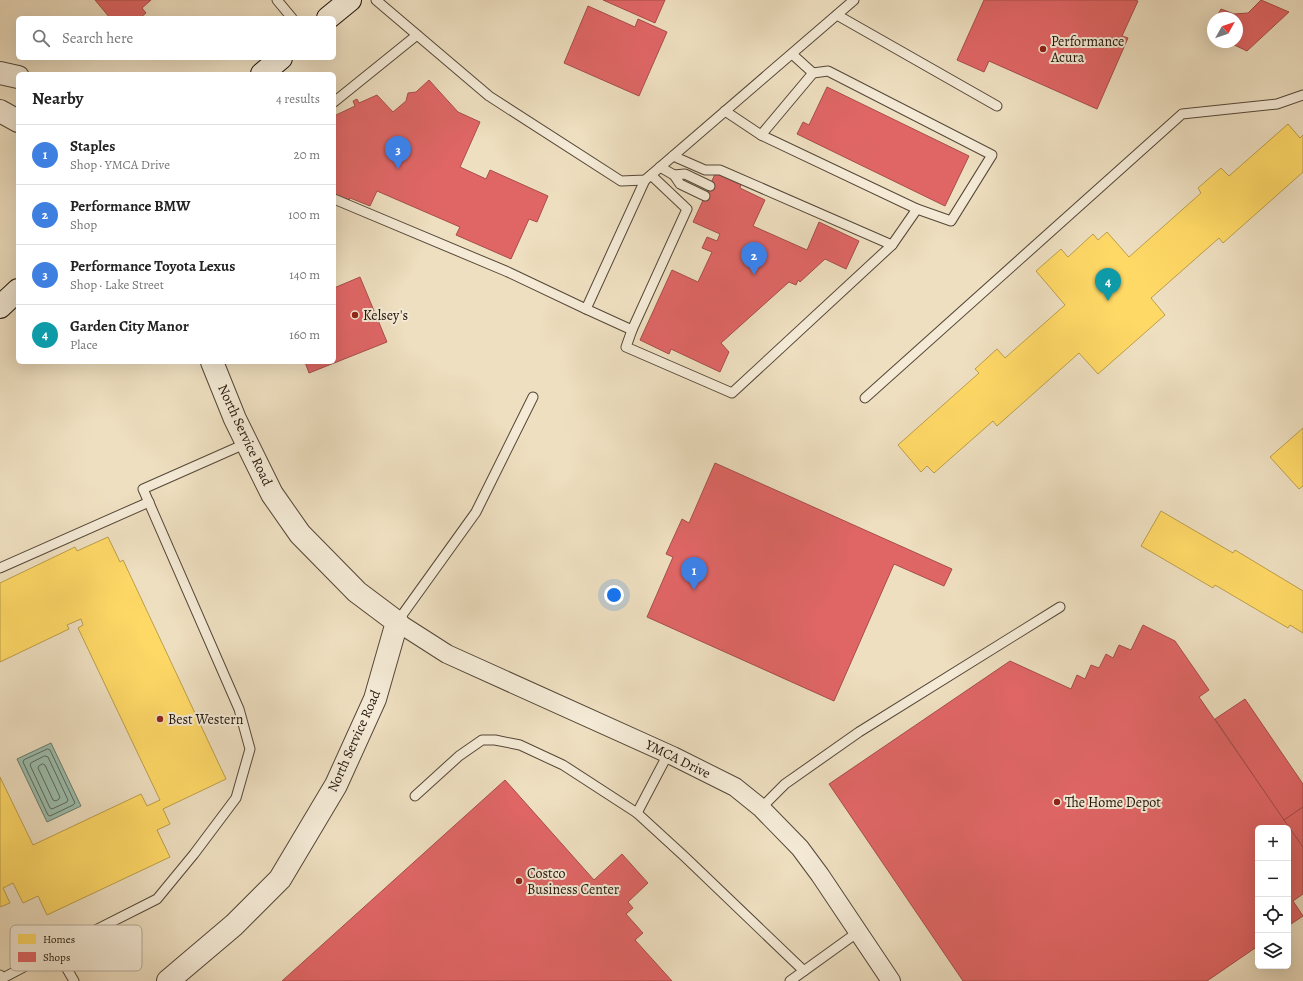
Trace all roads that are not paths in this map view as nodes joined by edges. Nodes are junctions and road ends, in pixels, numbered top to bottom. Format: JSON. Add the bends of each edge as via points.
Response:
{"nodes":[{"id":1,"x":277,"y":0,"type":"edge"},
{"id":2,"x":350,"y":0,"type":"edge"},
{"id":3,"x":376,"y":0,"type":"edge"},
{"id":4,"x":854,"y":0,"type":"edge"},
{"id":5,"x":836,"y":15,"type":"junction"},
{"id":6,"x":290,"y":16,"type":"edge"},
{"id":7,"x":330,"y":16,"type":"edge"},
{"id":8,"x":417,"y":35,"type":"junction"},
{"id":9,"x":792,"y":54,"type":"junction"},
{"id":10,"x":279,"y":60,"type":"edge"},
{"id":11,"x":0,"y":72,"type":"edge"},
{"id":12,"x":264,"y":72,"type":"edge"},
{"id":13,"x":813,"y":73,"type":"junction"},
{"id":14,"x":16,"y":76,"type":"edge"},
{"id":15,"x":1303,"y":95,"type":"edge"},
{"id":16,"x":336,"y":100,"type":"edge"},
{"id":17,"x":997,"y":106,"type":"dead end"},
{"id":18,"x":0,"y":111,"type":"edge"},
{"id":19,"x":725,"y":111,"type":"junction"},
{"id":20,"x":16,"y":120,"type":"edge"},
{"id":21,"x":761,"y":135,"type":"junction"},
{"id":22,"x":673,"y":156,"type":"junction"},
{"id":23,"x":660,"y":167,"type":"junction"},
{"id":24,"x":674,"y":175,"type":"junction"},
{"id":25,"x":648,"y":178,"type":"junction"},
{"id":26,"x":710,"y":186,"type":"dead end"},
{"id":27,"x":705,"y":196,"type":"dead end"},
{"id":28,"x":336,"y":200,"type":"edge"},
{"id":29,"x":917,"y":209,"type":"junction"},
{"id":30,"x":892,"y":245,"type":"junction"},
{"id":31,"x":16,"y":292,"type":"edge"},
{"id":32,"x":0,"y":307,"type":"edge"},
{"id":33,"x":586,"y":309,"type":"junction"},
{"id":34,"x":632,"y":330,"type":"junction"},
{"id":35,"x":213,"y":364,"type":"edge"},
{"id":36,"x":533,"y":397,"type":"dead end"},
{"id":37,"x":865,"y":398,"type":"dead end"},
{"id":38,"x":247,"y":444,"type":"junction"},
{"id":39,"x":149,"y":502,"type":"junction"},
{"id":40,"x":0,"y":568,"type":"edge"},
{"id":41,"x":1060,"y":608,"type":"dead end"},
{"id":42,"x":397,"y":622,"type":"junction"},
{"id":43,"x":668,"y":754,"type":"junction"},
{"id":44,"x":415,"y":796,"type":"dead end"},
{"id":45,"x":761,"y":808,"type":"junction"},
{"id":46,"x":637,"y":813,"type":"junction"},
{"id":47,"x":106,"y":925,"type":"edge"},
{"id":48,"x":858,"y":932,"type":"junction"},
{"id":49,"x":16,"y":971,"type":"edge"},
{"id":50,"x":68,"y":971,"type":"edge"},
{"id":51,"x":804,"y":972,"type":"junction"},
{"id":52,"x":3,"y":978,"type":"edge"},
{"id":53,"x":74,"y":981,"type":"edge"},
{"id":54,"x":168,"y":981,"type":"edge"},
{"id":55,"x":790,"y":981,"type":"edge"},
{"id":56,"x":891,"y":981,"type":"edge"}],
"edges":[{"from":1,"to":6,"type":"lane"},
{"from":2,"to":7,"type":"street"},
{"from":3,"to":8,"type":"lane"},
{"from":4,"to":5,"type":"lane"},
{"from":5,"to":9,"type":"lane"},
{"from":5,"to":17,"type":"lane"},
{"from":8,"to":16,"type":"lane"},
{"from":8,"to":25,"type":"lane","via":[[489,96],[621,181]]},
{"from":9,"to":13,"type":"lane"},
{"from":9,"to":19,"type":"lane"},
{"from":10,"to":12,"type":"street"},
{"from":11,"to":14,"type":"street"},
{"from":13,"to":21,"type":"lane"},
{"from":13,"to":29,"type":"lane","via":[[828,71],[992,155],[951,221]]},
{"from":15,"to":37,"type":"lane","via":[[1277,104],[1182,114]]},
{"from":18,"to":20,"type":"street"},
{"from":19,"to":21,"type":"lane"},
{"from":19,"to":22,"type":"lane"},
{"from":21,"to":29,"type":"lane"},
{"from":22,"to":23,"type":"lane"},
{"from":22,"to":30,"type":"lane","via":[[705,170],[720,170]]},
{"from":23,"to":24,"type":"lane"},
{"from":23,"to":25,"type":"lane"},
{"from":24,"to":26,"type":"lane","via":[[685,174]]},
{"from":24,"to":27,"type":"lane","via":[[680,184]]},
{"from":25,"to":33,"type":"lane"},
{"from":25,"to":34,"type":"lane","via":[[686,209]]},
{"from":28,"to":33,"type":"lane","via":[[488,263]]},
{"from":29,"to":30,"type":"lane"},
{"from":30,"to":34,"type":"lane","via":[[732,393],[626,347]]},
{"from":31,"to":32,"type":"street"},
{"from":33,"to":34,"type":"lane"},
{"from":35,"to":38,"type":"street","name":"North Service Road"},
{"from":36,"to":42,"type":"lane","via":[[476,512]]},
{"from":38,"to":39,"type":"lane","via":[[143,489]]},
{"from":38,"to":42,"type":"street","name":"North Service Road","via":[[272,494],[300,534],[357,592]]},
{"from":39,"to":40,"type":"lane"},
{"from":39,"to":47,"type":"lane","via":[[239,709],[250,749],[236,798],[157,899]]},
{"from":41,"to":45,"type":"lane","via":[[859,732],[785,784]]},
{"from":42,"to":43,"type":"street","name":"YMCA Drive","via":[[447,654]]},
{"from":42,"to":54,"type":"street","name":"North Service Road","via":[[375,699],[336,785],[280,879],[234,925]]},
{"from":43,"to":45,"type":"street","name":"YMCA Drive","via":[[735,787]]},
{"from":43,"to":46,"type":"lane"},
{"from":44,"to":46,"type":"lane","via":[[459,756],[482,740],[495,740],[520,745],[563,765]]},
{"from":45,"to":48,"type":"street","name":"YMCA Drive","via":[[820,874]]},
{"from":46,"to":51,"type":"lane"},
{"from":48,"to":51,"type":"lane"},
{"from":48,"to":56,"type":"street","name":"YMCA Drive"},
{"from":49,"to":52,"type":"lane"},
{"from":50,"to":53,"type":"lane"},
{"from":51,"to":55,"type":"lane"}]}
